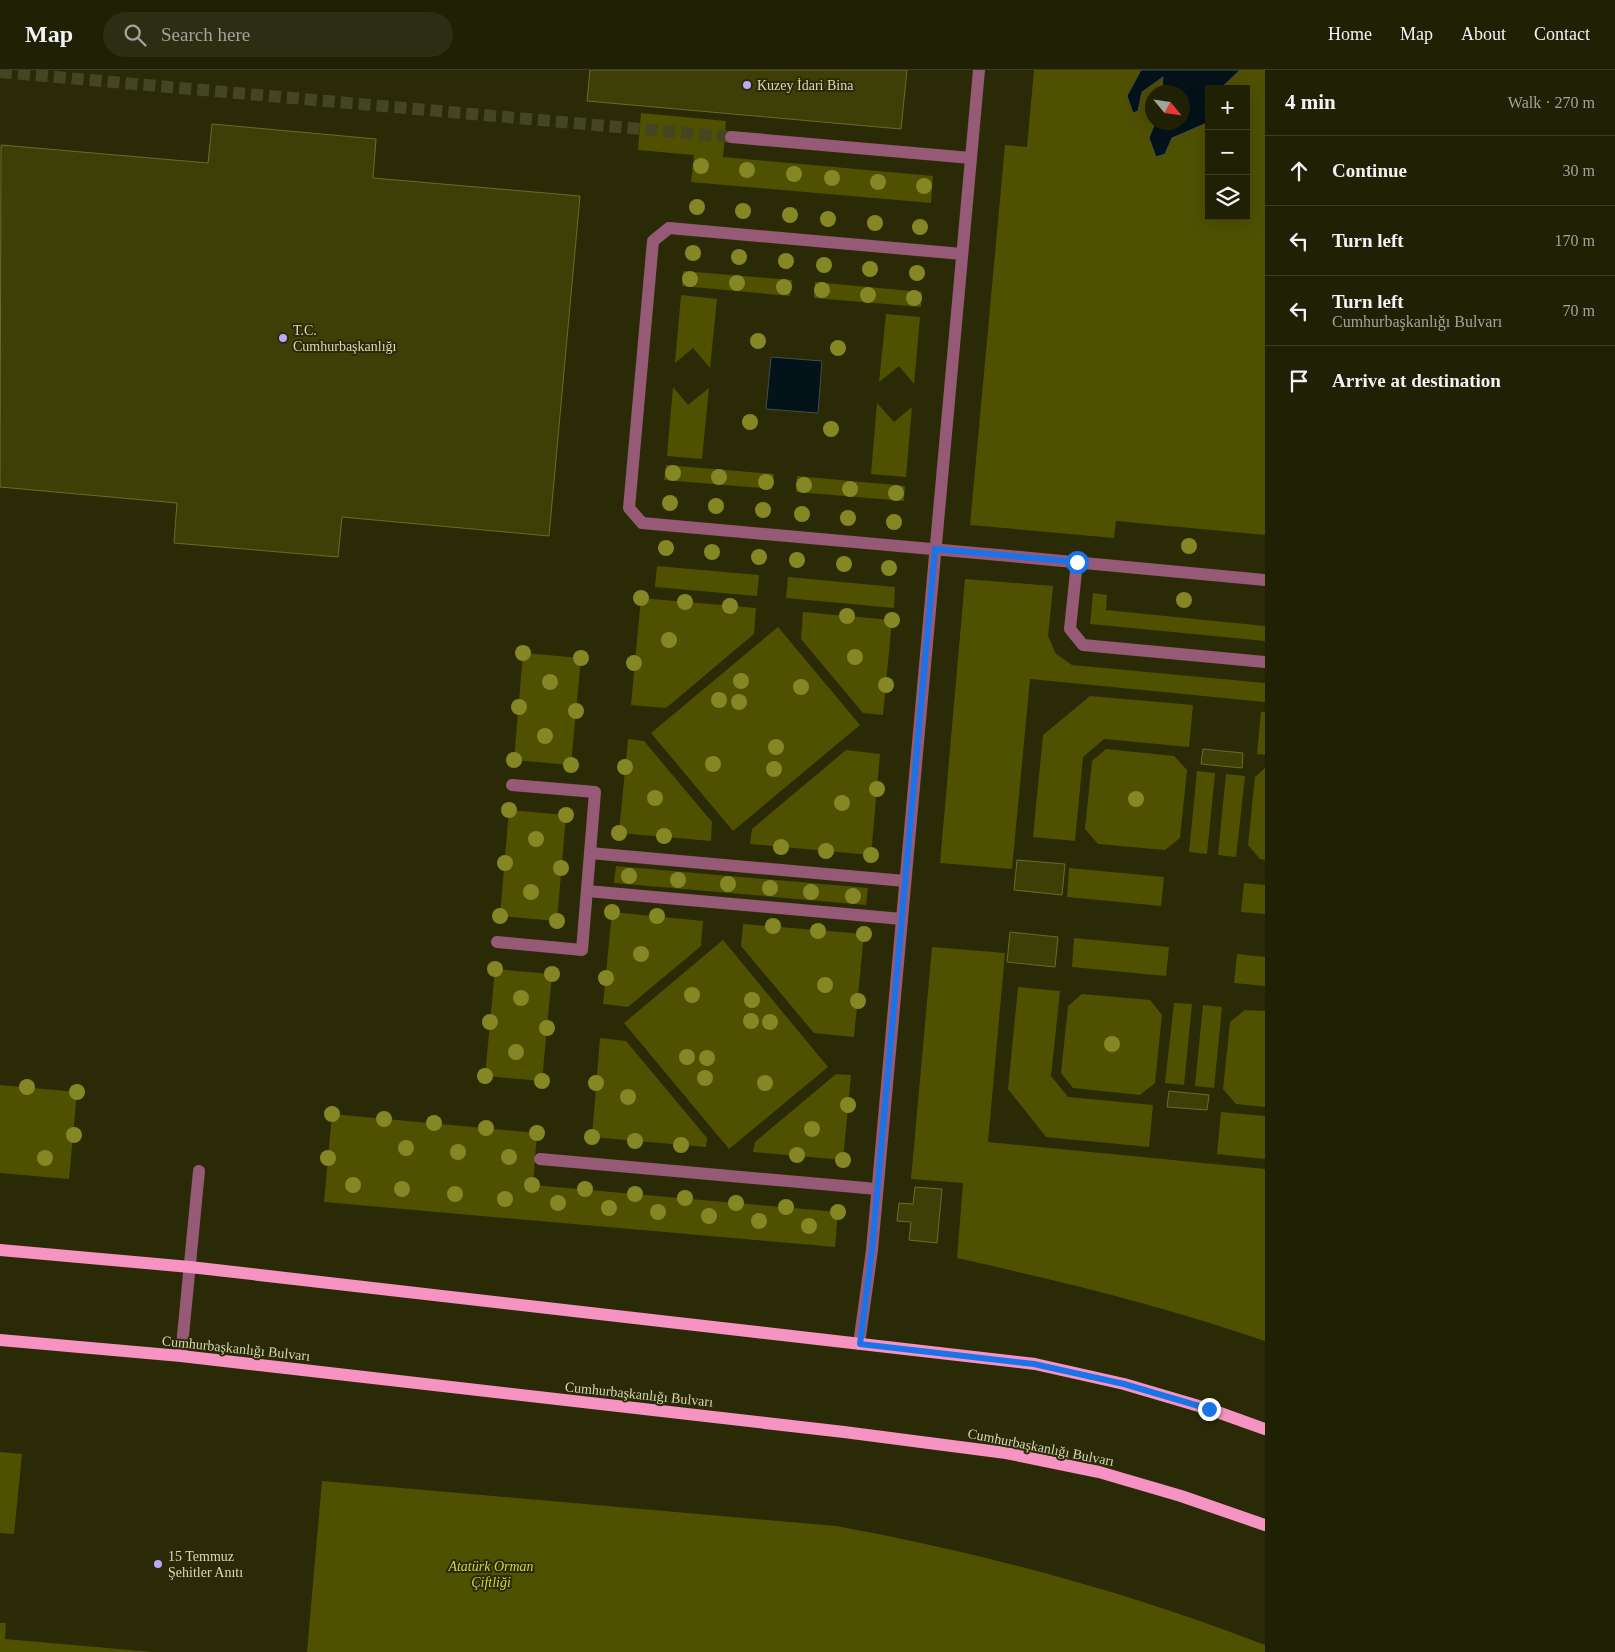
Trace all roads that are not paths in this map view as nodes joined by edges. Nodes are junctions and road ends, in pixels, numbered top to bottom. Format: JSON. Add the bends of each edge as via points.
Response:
{"nodes":[{"id":1,"x":979,"y":70,"type":"edge"},
{"id":2,"x":731,"y":137,"type":"tunnel mouth"},
{"id":3,"x":971,"y":158,"type":"junction"},
{"id":4,"x":962,"y":254,"type":"junction"},
{"id":5,"x":935,"y":549,"type":"junction"},
{"id":6,"x":1077,"y":562,"type":"junction"},
{"id":7,"x":1265,"y":580,"type":"edge"},
{"id":8,"x":1265,"y":662,"type":"edge"},
{"id":9,"x":512,"y":785,"type":"dead end"},
{"id":10,"x":590,"y":853,"type":"junction"},
{"id":11,"x":905,"y":881,"type":"junction"},
{"id":12,"x":587,"y":891,"type":"junction"},
{"id":13,"x":902,"y":919,"type":"junction"},
{"id":14,"x":497,"y":942,"type":"dead end"},
{"id":15,"x":540,"y":1160,"type":"dead end"},
{"id":16,"x":199,"y":1171,"type":"dead end"},
{"id":17,"x":877,"y":1189,"type":"junction"},
{"id":18,"x":0,"y":1250,"type":"edge"},
{"id":19,"x":190,"y":1267,"type":"junction"},
{"id":20,"x":0,"y":1340,"type":"edge"},
{"id":21,"x":860,"y":1344,"type":"junction"},
{"id":22,"x":182,"y":1356,"type":"junction"},
{"id":23,"x":1265,"y":1429,"type":"edge"},
{"id":24,"x":1265,"y":1526,"type":"edge"}],
"edges":[{"from":1,"to":3,"type":"lane"},
{"from":2,"to":3,"type":"lane"},
{"from":3,"to":4,"type":"lane"},
{"from":4,"to":5,"type":"lane"},
{"from":4,"to":5,"type":"lane","via":[[669,228],[653,241],[652,250],[629,508],[642,524]]},
{"from":5,"to":6,"type":"lane"},
{"from":5,"to":11,"type":"lane"},
{"from":6,"to":7,"type":"lane"},
{"from":6,"to":8,"type":"lane","via":[[1070,629],[1083,645]]},
{"from":9,"to":10,"type":"lane","via":[[596,792]]},
{"from":10,"to":11,"type":"lane"},
{"from":10,"to":12,"type":"lane"},
{"from":11,"to":13,"type":"lane"},
{"from":12,"to":13,"type":"lane"},
{"from":12,"to":14,"type":"lane","via":[[582,950]]},
{"from":13,"to":17,"type":"lane"},
{"from":15,"to":17,"type":"lane"},
{"from":16,"to":19,"type":"lane"},
{"from":17,"to":21,"type":"lane"},
{"from":18,"to":19,"type":"main road"},
{"from":19,"to":21,"type":"main road"},
{"from":19,"to":22,"type":"lane"},
{"from":20,"to":22,"type":"main road","name":"Cumhurbaşkanlığı Bulvarı"},
{"from":21,"to":23,"type":"main road","via":[[1034,1364],[1124,1384]]},
{"from":22,"to":24,"type":"main road","name":"Cumhurbaşkanlığı Bulvarı","via":[[1006,1453],[1099,1472],[1181,1496]]}]}
